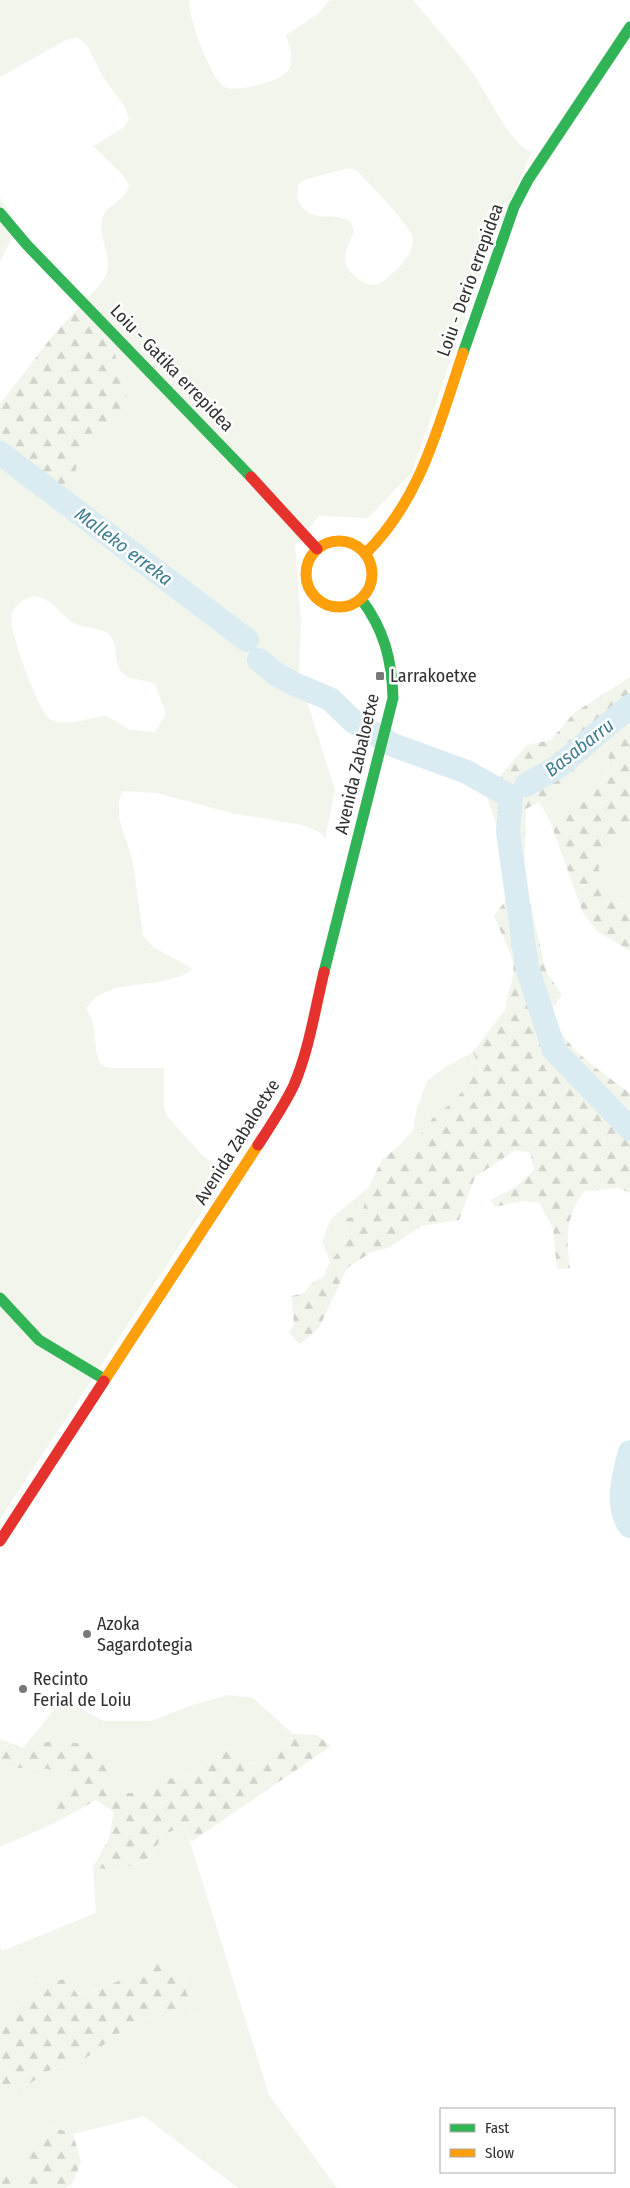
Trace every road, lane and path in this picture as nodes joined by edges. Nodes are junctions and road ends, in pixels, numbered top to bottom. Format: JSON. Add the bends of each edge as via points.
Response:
{"nodes":[{"id":1,"x":630,"y":27,"type":"edge"},
{"id":2,"x":0,"y":213,"type":"edge"},
{"id":3,"x":317,"y":549,"type":"junction"},
{"id":4,"x":366,"y":553,"type":"junction"},
{"id":5,"x":361,"y":599,"type":"junction"},
{"id":6,"x":0,"y":1298,"type":"edge"},
{"id":7,"x":104,"y":1379,"type":"junction"},
{"id":8,"x":0,"y":1541,"type":"edge"}],
"edges":[{"from":1,"to":4,"type":"main road","name":"Loiu - Derio errepidea","via":[[528,180],[514,207],[424,467],[394,523]]},
{"from":2,"to":3,"type":"main road","name":"Loiu - Gatika errepidea"},
{"from":3,"to":4,"type":"main road","via":[[333,541],[342,541]]},
{"from":3,"to":5,"type":"main road","via":[[307,567],[307,583],[315,597],[333,607],[348,606]]},
{"from":4,"to":5,"type":"main road","via":[[373,572],[368,592]]},
{"from":5,"to":7,"type":"main road","name":"Avenida Zabaloetxe","via":[[380,625],[391,659],[393,698],[294,1084],[280,1111]]},
{"from":6,"to":7,"type":"main road","via":[[39,1340]]},
{"from":7,"to":8,"type":"main road","name":"Avenida Zabaloetxe"}]}
